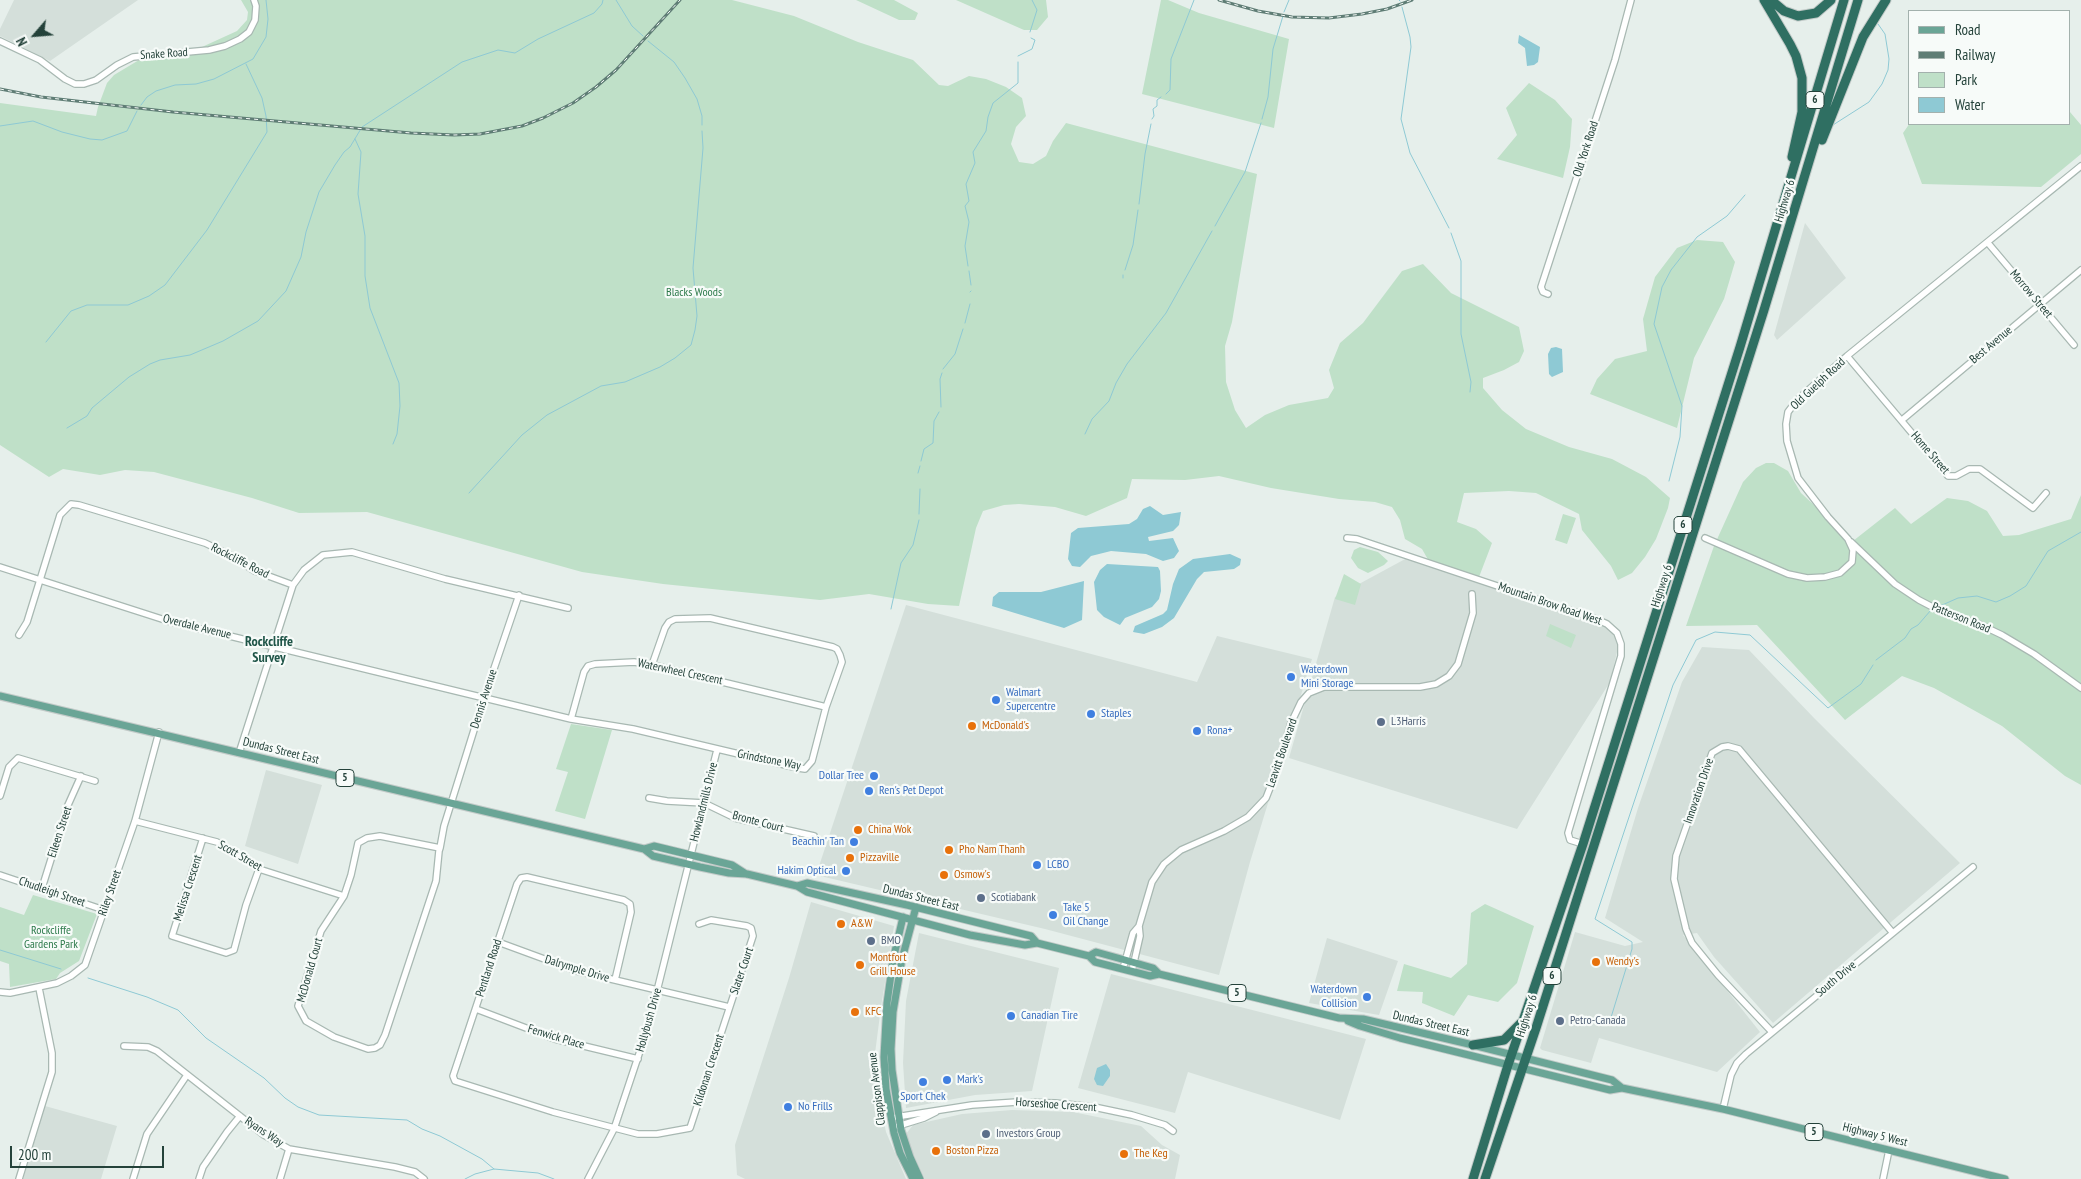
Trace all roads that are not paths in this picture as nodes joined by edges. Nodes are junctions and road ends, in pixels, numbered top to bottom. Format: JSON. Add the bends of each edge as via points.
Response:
{"nodes":[{"id":1,"x":254,"y":0,"type":"edge"},
{"id":2,"x":1631,"y":0,"type":"edge"},
{"id":3,"x":1764,"y":0,"type":"edge"},
{"id":4,"x":1771,"y":0,"type":"edge"},
{"id":5,"x":1831,"y":0,"type":"edge"},
{"id":6,"x":1844,"y":0,"type":"edge"},
{"id":7,"x":1858,"y":0,"type":"edge"},
{"id":8,"x":1886,"y":0,"type":"edge"},
{"id":9,"x":0,"y":41,"type":"edge"},
{"id":10,"x":2081,"y":166,"type":"edge"},
{"id":11,"x":1799,"y":197,"type":"junction"},
{"id":12,"x":1785,"y":199,"type":"junction"},
{"id":13,"x":1988,"y":243,"type":"junction"},
{"id":14,"x":2081,"y":270,"type":"edge"},
{"id":15,"x":1548,"y":294,"type":"dead end"},
{"id":16,"x":2040,"y":304,"type":"junction"},
{"id":17,"x":2074,"y":345,"type":"dead end"},
{"id":18,"x":1847,"y":356,"type":"junction"},
{"id":19,"x":1902,"y":420,"type":"junction"},
{"id":20,"x":2046,"y":493,"type":"dead end"},
{"id":21,"x":1347,"y":538,"type":"dead end"},
{"id":22,"x":1705,"y":538,"type":"dead end"},
{"id":23,"x":1848,"y":539,"type":"junction"},
{"id":24,"x":0,"y":567,"type":"edge"},
{"id":25,"x":39,"y":581,"type":"junction"},
{"id":26,"x":293,"y":585,"type":"junction"},
{"id":27,"x":1472,"y":594,"type":"dead end"},
{"id":28,"x":519,"y":595,"type":"junction"},
{"id":29,"x":568,"y":608,"type":"dead end"},
{"id":30,"x":20,"y":635,"type":"dead end"},
{"id":31,"x":273,"y":646,"type":"junction"},
{"id":32,"x":652,"y":665,"type":"junction"},
{"id":33,"x":2081,"y":688,"type":"edge"},
{"id":34,"x":0,"y":696,"type":"edge"},
{"id":35,"x":484,"y":698,"type":"junction"},
{"id":36,"x":826,"y":707,"type":"junction"},
{"id":37,"x":570,"y":719,"type":"junction"},
{"id":38,"x":159,"y":732,"type":"junction"},
{"id":39,"x":717,"y":750,"type":"junction"},
{"id":40,"x":239,"y":753,"type":"junction"},
{"id":41,"x":81,"y":776,"type":"junction"},
{"id":42,"x":95,"y":781,"type":"dead end"},
{"id":43,"x":0,"y":796,"type":"edge"},
{"id":44,"x":649,"y":798,"type":"dead end"},
{"id":45,"x":704,"y":803,"type":"junction"},
{"id":46,"x":452,"y":804,"type":"junction"},
{"id":47,"x":135,"y":821,"type":"junction"},
{"id":48,"x":814,"y":836,"type":"dead end"},
{"id":49,"x":203,"y":838,"type":"junction"},
{"id":50,"x":1582,"y":844,"type":"junction"},
{"id":51,"x":440,"y":848,"type":"junction"},
{"id":52,"x":644,"y":849,"type":"junction"},
{"id":53,"x":690,"y":855,"type":"junction"},
{"id":54,"x":1579,"y":856,"type":"junction"},
{"id":55,"x":1588,"y":859,"type":"junction"},
{"id":56,"x":688,"y":864,"type":"junction"},
{"id":57,"x":1973,"y":867,"type":"dead end"},
{"id":58,"x":259,"y":869,"type":"junction"},
{"id":59,"x":747,"y":874,"type":"junction"},
{"id":60,"x":0,"y":875,"type":"edge"},
{"id":61,"x":797,"y":886,"type":"junction"},
{"id":62,"x":42,"y":888,"type":"junction"},
{"id":63,"x":344,"y":896,"type":"junction"},
{"id":64,"x":907,"y":905,"type":"junction"},
{"id":65,"x":916,"y":908,"type":"junction"},
{"id":66,"x":104,"y":910,"type":"junction"},
{"id":67,"x":903,"y":917,"type":"junction"},
{"id":68,"x":912,"y":919,"type":"junction"},
{"id":69,"x":699,"y":924,"type":"dead end"},
{"id":70,"x":1139,"y":926,"type":"junction"},
{"id":71,"x":1892,"y":932,"type":"junction"},
{"id":72,"x":498,"y":942,"type":"junction"},
{"id":73,"x":1037,"y":943,"type":"junction"},
{"id":74,"x":1089,"y":956,"type":"junction"},
{"id":75,"x":1125,"y":960,"type":"junction"},
{"id":76,"x":1134,"y":962,"type":"junction"},
{"id":77,"x":1123,"y":969,"type":"junction"},
{"id":78,"x":1132,"y":971,"type":"junction"},
{"id":79,"x":1158,"y":974,"type":"junction"},
{"id":80,"x":615,"y":980,"type":"junction"},
{"id":81,"x":39,"y":988,"type":"junction"},
{"id":82,"x":658,"y":990,"type":"junction"},
{"id":83,"x":0,"y":992,"type":"edge"},
{"id":84,"x":729,"y":1007,"type":"junction"},
{"id":85,"x":476,"y":1009,"type":"junction"},
{"id":86,"x":1346,"y":1019,"type":"junction"},
{"id":87,"x":1524,"y":1019,"type":"junction"},
{"id":88,"x":1772,"y":1032,"type":"junction"},
{"id":89,"x":1473,"y":1045,"type":"junction"},
{"id":90,"x":124,"y":1046,"type":"dead end"},
{"id":91,"x":1512,"y":1055,"type":"junction"},
{"id":92,"x":638,"y":1059,"type":"junction"},
{"id":93,"x":1526,"y":1059,"type":"junction"},
{"id":94,"x":1508,"y":1065,"type":"junction"},
{"id":95,"x":1523,"y":1069,"type":"junction"},
{"id":96,"x":187,"y":1075,"type":"junction"},
{"id":97,"x":1622,"y":1088,"type":"junction"},
{"id":98,"x":1723,"y":1109,"type":"junction"},
{"id":99,"x":936,"y":1112,"type":"junction"},
{"id":100,"x":240,"y":1116,"type":"junction"},
{"id":101,"x":895,"y":1118,"type":"junction"},
{"id":102,"x":897,"y":1126,"type":"junction"},
{"id":103,"x":614,"y":1129,"type":"junction"},
{"id":104,"x":1173,"y":1131,"type":"dead end"},
{"id":105,"x":289,"y":1149,"type":"junction"},
{"id":106,"x":1889,"y":1150,"type":"junction"},
{"id":107,"x":589,"y":1178,"type":"edge"},
{"id":108,"x":18,"y":1179,"type":"edge"},
{"id":109,"x":133,"y":1179,"type":"edge"},
{"id":110,"x":200,"y":1179,"type":"edge"},
{"id":111,"x":280,"y":1179,"type":"edge"},
{"id":112,"x":424,"y":1179,"type":"edge"},
{"id":113,"x":912,"y":1179,"type":"edge"},
{"id":114,"x":920,"y":1179,"type":"edge"},
{"id":115,"x":1473,"y":1179,"type":"edge"},
{"id":116,"x":1485,"y":1179,"type":"edge"},
{"id":117,"x":1884,"y":1179,"type":"edge"},
{"id":118,"x":2005,"y":1179,"type":"edge"}],
"edges":[{"from":1,"to":9,"type":"street","name":"Snake Road","via":[[255,20],[249,32],[232,42],[210,50],[132,57],[84,84],[70,82],[40,60]]},
{"from":2,"to":15,"type":"street","name":"Old York Road","via":[[1615,60],[1541,287]]},
{"from":3,"to":12,"type":"highway","via":[[1790,44],[1802,78],[1800,125]]},
{"from":4,"to":5,"type":"highway","via":[[1784,11],[1798,16],[1816,13]]},
{"from":6,"to":12,"type":"highway","name":"Highway 6","number":"6"},
{"from":7,"to":11,"type":"highway","name":"Highway 6","number":"6"},
{"from":8,"to":11,"type":"highway","via":[[1863,37]]},
{"from":10,"to":13,"type":"street","name":"Old Guelph Road"},
{"from":11,"to":55,"type":"highway","name":"Highway 6","number":"6"},
{"from":12,"to":50,"type":"highway","name":"Highway 6","number":"6"},
{"from":13,"to":16,"type":"street","name":"Morrow Street"},
{"from":13,"to":18,"type":"street","name":"Old Guelph Road"},
{"from":14,"to":16,"type":"street","name":"Best Avenue"},
{"from":16,"to":17,"type":"street","name":"Morrow Street"},
{"from":16,"to":19,"type":"street","name":"Best Avenue"},
{"from":18,"to":19,"type":"street","name":"Home Street"},
{"from":18,"to":23,"type":"street","name":"Old Guelph Road","via":[[1797,400],[1788,412],[1786,424],[1790,456],[1798,478]]},
{"from":19,"to":20,"type":"street","name":"Home Street","via":[[1948,476],[1980,469],[2033,508]]},
{"from":21,"to":50,"type":"street","name":"Mountain Brow Road West","via":[[1596,619],[1618,633],[1621,656],[1568,833],[1570,840]]},
{"from":22,"to":23,"type":"street","via":[[1788,574],[1807,578],[1840,573],[1852,562],[1853,550]]},
{"from":23,"to":33,"type":"street","name":"Patterson Road","via":[[1895,584],[1918,600],[2002,635]]},
{"from":24,"to":25,"type":"street","name":"Overdale Avenue"},
{"from":25,"to":26,"type":"street","name":"Rockcliffe Road","via":[[60,515],[71,504],[205,543],[255,571]]},
{"from":25,"to":30,"type":"street"},
{"from":25,"to":31,"type":"street","name":"Overdale Avenue","via":[[168,621]]},
{"from":26,"to":28,"type":"street","via":[[304,570],[323,555],[352,552],[445,579]]},
{"from":26,"to":31,"type":"street"},
{"from":27,"to":70,"type":"street","name":"Leavitt Boulevard","via":[[1473,613],[1458,664],[1449,676],[1436,684],[1420,687],[1324,687],[1309,693],[1291,723],[1266,798],[1248,817],[1181,850],[1164,864],[1152,882]]},
{"from":28,"to":29,"type":"street"},
{"from":28,"to":35,"type":"street","name":"Dennis Avenue"},
{"from":31,"to":35,"type":"street","name":"Overdale Avenue"},
{"from":31,"to":40,"type":"street"},
{"from":32,"to":36,"type":"street","name":"Waterwheel Crescent"},
{"from":32,"to":36,"type":"street","name":"Grindstone Way","via":[[665,628],[675,619],[710,618],[833,647],[842,662]]},
{"from":32,"to":37,"type":"street","name":"Waterwheel Crescent","via":[[634,662],[588,666]]},
{"from":34,"to":38,"type":"main road","name":"Dundas Street East","number":"5"},
{"from":35,"to":37,"type":"street","name":"Grindstone Way"},
{"from":35,"to":46,"type":"street","name":"Dennis Avenue"},
{"from":36,"to":39,"type":"street","name":"Grindstone Way","via":[[812,761],[805,769]]},
{"from":37,"to":39,"type":"street","name":"Grindstone Way","via":[[633,729]]},
{"from":38,"to":40,"type":"main road","name":"Dundas Street East","number":"5"},
{"from":38,"to":47,"type":"street","name":"Riley Street"},
{"from":39,"to":45,"type":"street","name":"Howlandmills Drive"},
{"from":40,"to":46,"type":"main road","name":"Dundas Street East","number":"5"},
{"from":41,"to":42,"type":"street"},
{"from":41,"to":43,"type":"street","via":[[18,758],[9,767]]},
{"from":41,"to":62,"type":"street","name":"Eileen Street","via":[[68,805]]},
{"from":44,"to":45,"type":"street"},
{"from":45,"to":48,"type":"street","name":"Bronte Court","via":[[735,818]]},
{"from":45,"to":53,"type":"street","name":"Howlandmills Drive"},
{"from":46,"to":51,"type":"street","name":"McDonald Court"},
{"from":46,"to":52,"type":"main road","name":"Dundas Street East","number":"5"},
{"from":47,"to":49,"type":"street","name":"Scott Street"},
{"from":47,"to":66,"type":"street","name":"Riley Street"},
{"from":49,"to":58,"type":"street","name":"Scott Street","via":[[218,842]]},
{"from":49,"to":58,"type":"street","name":"Melissa Crescent","via":[[172,936],[226,953],[234,950]]},
{"from":50,"to":54,"type":"highway","name":"Highway 6","number":"6"},
{"from":51,"to":63,"type":"street","name":"McDonald Court","via":[[380,836],[367,838],[358,844]]},
{"from":51,"to":63,"type":"street","name":"McDonald Court","via":[[431,897],[385,1035],[375,1048],[357,1047],[306,1021],[298,1006],[321,931]]},
{"from":52,"to":53,"type":"main road","name":"Dundas Street East","number":"5","via":[[654,846]]},
{"from":52,"to":56,"type":"main road","name":"Dundas Street East","number":"5","via":[[653,856]]},
{"from":53,"to":56,"type":"street","name":"Hollybush Drive"},
{"from":53,"to":59,"type":"main road","name":"Dundas Street East","number":"5","via":[[732,865]]},
{"from":54,"to":55,"type":"street"},
{"from":54,"to":87,"type":"highway","name":"Highway 6","number":"6"},
{"from":55,"to":93,"type":"highway","name":"Highway 6","number":"6"},
{"from":56,"to":59,"type":"main road","name":"Dundas Street East","number":"5","via":[[729,874]]},
{"from":56,"to":82,"type":"street","name":"Hollybush Drive"},
{"from":57,"to":71,"type":"street","name":"South Drive"},
{"from":58,"to":63,"type":"street","name":"Scott Street"},
{"from":59,"to":61,"type":"main road","name":"Dundas Street East","number":"5"},
{"from":60,"to":62,"type":"street","name":"Chudleigh Street"},
{"from":61,"to":64,"type":"main road","name":"Dundas Street East","number":"5","via":[[807,883]]},
{"from":61,"to":67,"type":"main road","name":"Dundas Street East","number":"5","via":[[807,892]]},
{"from":62,"to":66,"type":"street","name":"Chudleigh Street"},
{"from":64,"to":65,"type":"main road","name":"Dundas Street East","number":"5"},
{"from":64,"to":67,"type":"street","name":"Clappison Avenue"},
{"from":65,"to":68,"type":"main road","name":"Clappison Avenue"},
{"from":65,"to":73,"type":"main road","name":"Dundas Street East","number":"5","via":[[1031,936]]},
{"from":66,"to":81,"type":"street","name":"Riley Street","via":[[85,965],[57,984]]},
{"from":67,"to":68,"type":"main road","name":"Dundas Street East","number":"5"},
{"from":67,"to":101,"type":"main road","name":"Clappison Avenue","via":[[884,1025],[885,1078]]},
{"from":68,"to":73,"type":"main road","name":"Dundas Street East","number":"5","via":[[1025,946]]},
{"from":68,"to":101,"type":"main road","name":"Clappison Avenue","via":[[902,959],[892,1030]]},
{"from":69,"to":84,"type":"street","name":"Slater Court","via":[[711,920],[747,926],[752,931],[749,951]]},
{"from":70,"to":75,"type":"street","name":"Leavitt Boulevard","via":[[1132,933]]},
{"from":70,"to":76,"type":"street","name":"Leavitt Boulevard"},
{"from":71,"to":88,"type":"street","name":"South Drive"},
{"from":71,"to":88,"type":"street","name":"Innovation Drive","via":[[1739,749],[1728,746],[1712,753],[1676,856],[1676,886],[1692,943]]},
{"from":72,"to":80,"type":"street","name":"Dalrymple Drive"},
{"from":72,"to":80,"type":"street","name":"Pentland Road","via":[[517,884],[523,877],[624,900],[631,908]]},
{"from":72,"to":85,"type":"street","name":"Pentland Road"},
{"from":73,"to":74,"type":"main road","name":"Dundas Street East","number":"5"},
{"from":74,"to":75,"type":"main road","name":"Dundas Street East","number":"5","via":[[1096,952]]},
{"from":74,"to":77,"type":"main road","name":"Dundas Street East","number":"5","via":[[1095,962]]},
{"from":75,"to":76,"type":"main road","name":"Dundas Street East","number":"5"},
{"from":75,"to":77,"type":"street","name":"Leavitt Boulevard"},
{"from":76,"to":78,"type":"street","name":"Leavitt Boulevard"},
{"from":76,"to":79,"type":"main road","name":"Dundas Street East","number":"5","via":[[1153,968]]},
{"from":77,"to":78,"type":"main road","name":"Dundas Street East","number":"5"},
{"from":78,"to":79,"type":"main road","name":"Dundas Street East","number":"5","via":[[1150,976]]},
{"from":79,"to":86,"type":"main road","name":"Dundas Street East","number":"5"},
{"from":80,"to":82,"type":"street","name":"Dalrymple Drive"},
{"from":81,"to":83,"type":"street","name":"Riley Street"},
{"from":81,"to":108,"type":"street","via":[[52,1053],[52,1072]]},
{"from":82,"to":84,"type":"street"},
{"from":82,"to":92,"type":"street","name":"Hollybush Drive"},
{"from":84,"to":103,"type":"street","name":"Kildonan Crescent","via":[[690,1128],[645,1135]]},
{"from":85,"to":92,"type":"street","name":"Fenwick Place","via":[[564,1042]]},
{"from":85,"to":103,"type":"street","name":"Pentland Road","via":[[453,1076],[455,1081]]},
{"from":86,"to":89,"type":"main road","name":"Dundas Street East","number":"5"},
{"from":86,"to":94,"type":"main road","name":"Dundas Street East","number":"5","via":[[1400,1038]]},
{"from":87,"to":89,"type":"highway","via":[[1504,1040]]},
{"from":87,"to":91,"type":"highway","name":"Highway 6","number":"6"},
{"from":88,"to":98,"type":"street","name":"South Drive","via":[[1737,1063]]},
{"from":89,"to":91,"type":"main road","name":"Dundas Street East","number":"5"},
{"from":90,"to":96,"type":"street","name":"Ryans Way","via":[[148,1047],[158,1051]]},
{"from":91,"to":93,"type":"main road","number":"5"},
{"from":91,"to":94,"type":"highway","name":"Highway 6","number":"6"},
{"from":92,"to":103,"type":"street","name":"Hollybush Drive"},
{"from":93,"to":95,"type":"highway","name":"Highway 6","number":"6"},
{"from":93,"to":97,"type":"main road","name":"Highway 5 West","number":"5","via":[[1612,1080]]},
{"from":94,"to":95,"type":"main road","number":"5"},
{"from":94,"to":115,"type":"highway","name":"Highway 6","number":"6"},
{"from":95,"to":97,"type":"main road","name":"Highway 5 West","number":"5","via":[[1610,1090]]},
{"from":95,"to":116,"type":"highway","name":"Highway 6","number":"6"},
{"from":96,"to":100,"type":"street","name":"Ryans Way"},
{"from":96,"to":109,"type":"street","via":[[147,1134]]},
{"from":97,"to":98,"type":"main road","name":"Highway 5 West","number":"5"},
{"from":98,"to":106,"type":"main road","name":"Highway 5 West","number":"5"},
{"from":99,"to":101,"type":"street","name":"Horseshoe Crescent"},
{"from":99,"to":102,"type":"street","name":"Horseshoe Crescent"},
{"from":99,"to":104,"type":"street","name":"Horseshoe Crescent","via":[[1004,1103],[1068,1104],[1132,1115],[1165,1125]]},
{"from":100,"to":105,"type":"street","name":"Ryans Way"},
{"from":100,"to":110,"type":"street","via":[[203,1167]]},
{"from":101,"to":102,"type":"main road","name":"Clappison Avenue"},
{"from":102,"to":113,"type":"main road","name":"Clappison Avenue","via":[[896,1142]]},
{"from":102,"to":114,"type":"main road","name":"Clappison Avenue"},
{"from":103,"to":107,"type":"street","name":"Hollybush Drive"},
{"from":105,"to":111,"type":"street"},
{"from":105,"to":112,"type":"street","name":"Ryans Way","via":[[396,1167],[415,1172]]},
{"from":106,"to":117,"type":"street"},
{"from":106,"to":118,"type":"main road","name":"Highway 5 West","number":"5"}]}
